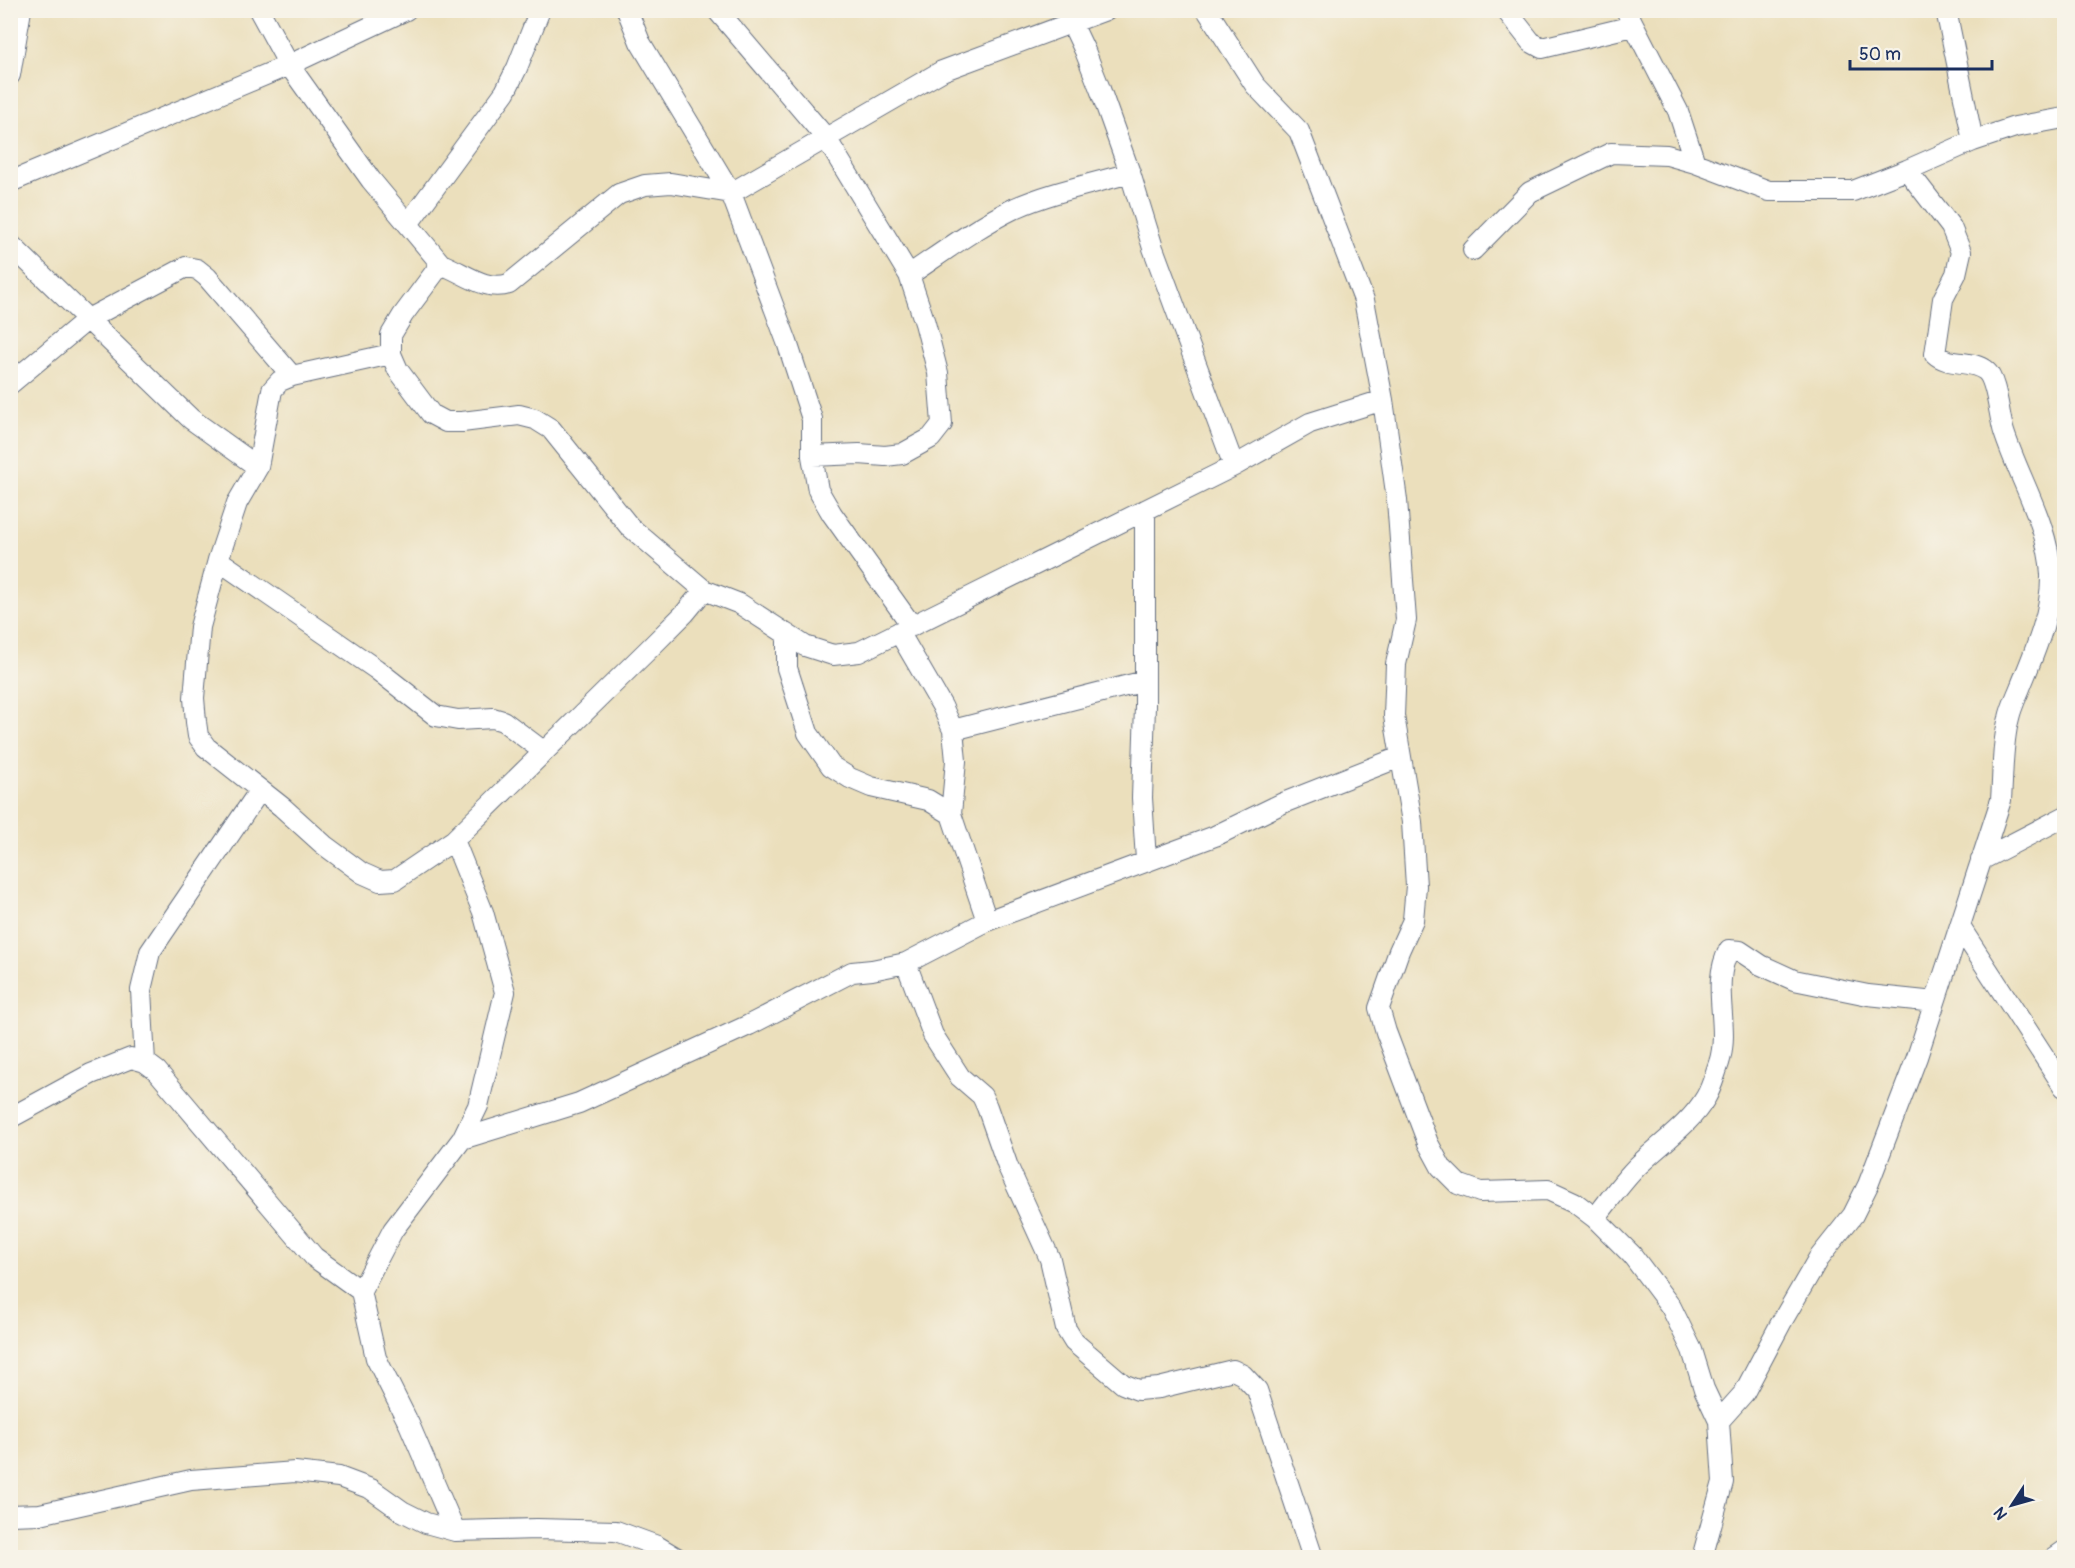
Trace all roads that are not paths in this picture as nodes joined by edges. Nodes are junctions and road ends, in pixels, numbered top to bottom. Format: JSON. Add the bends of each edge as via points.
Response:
{"nodes":[{"id":1,"x":21,"y":10,"type":"edge"},
{"id":2,"x":259,"y":10,"type":"edge"},
{"id":3,"x":406,"y":10,"type":"edge"},
{"id":4,"x":540,"y":10,"type":"edge"},
{"id":5,"x":627,"y":10,"type":"edge"},
{"id":6,"x":717,"y":10,"type":"edge"},
{"id":7,"x":1106,"y":10,"type":"edge"},
{"id":8,"x":1207,"y":10,"type":"edge"},
{"id":9,"x":1506,"y":10,"type":"edge"},
{"id":10,"x":1946,"y":10,"type":"edge"},
{"id":11,"x":386,"y":14,"type":"edge"},
{"id":12,"x":1068,"y":17,"type":"edge"},
{"id":13,"x":1629,"y":18,"type":"edge"},
{"id":14,"x":289,"y":65,"type":"junction"},
{"id":15,"x":10,"y":75,"type":"edge"},
{"id":16,"x":2064,"y":118,"type":"edge"},
{"id":17,"x":826,"y":138,"type":"junction"},
{"id":18,"x":1973,"y":141,"type":"junction"},
{"id":19,"x":1695,"y":163,"type":"junction"},
{"id":20,"x":1907,"y":170,"type":"junction"},
{"id":21,"x":1130,"y":173,"type":"junction"},
{"id":22,"x":10,"y":182,"type":"edge"},
{"id":23,"x":731,"y":193,"type":"junction"},
{"id":24,"x":408,"y":224,"type":"junction"},
{"id":25,"x":10,"y":244,"type":"edge"},
{"id":26,"x":1473,"y":250,"type":"dead end"},
{"id":27,"x":441,"y":264,"type":"junction"},
{"id":28,"x":909,"y":275,"type":"junction"},
{"id":29,"x":88,"y":320,"type":"junction"},
{"id":30,"x":391,"y":354,"type":"junction"},
{"id":31,"x":292,"y":376,"type":"junction"},
{"id":32,"x":10,"y":384,"type":"edge"},
{"id":33,"x":1383,"y":400,"type":"junction"},
{"id":34,"x":812,"y":456,"type":"junction"},
{"id":35,"x":258,"y":466,"type":"junction"},
{"id":36,"x":1234,"y":466,"type":"junction"},
{"id":37,"x":1145,"y":510,"type":"junction"},
{"id":38,"x":218,"y":560,"type":"junction"},
{"id":39,"x":704,"y":590,"type":"junction"},
{"id":40,"x":905,"y":629,"type":"junction"},
{"id":41,"x":787,"y":635,"type":"junction"},
{"id":42,"x":1144,"y":681,"type":"junction"},
{"id":43,"x":954,"y":730,"type":"junction"},
{"id":44,"x":543,"y":751,"type":"junction"},
{"id":45,"x":1400,"y":757,"type":"junction"},
{"id":46,"x":260,"y":790,"type":"junction"},
{"id":47,"x":951,"y":814,"type":"junction"},
{"id":48,"x":2064,"y":817,"type":"edge"},
{"id":49,"x":454,"y":840,"type":"junction"},
{"id":50,"x":1146,"y":860,"type":"junction"},
{"id":51,"x":1981,"y":860,"type":"junction"},
{"id":52,"x":987,"y":921,"type":"junction"},
{"id":53,"x":1960,"y":927,"type":"junction"},
{"id":54,"x":906,"y":963,"type":"junction"},
{"id":55,"x":1935,"y":1002,"type":"junction"},
{"id":56,"x":145,"y":1062,"type":"junction"},
{"id":57,"x":2064,"y":1087,"type":"edge"},
{"id":58,"x":10,"y":1118,"type":"edge"},
{"id":59,"x":462,"y":1139,"type":"junction"},
{"id":60,"x":1594,"y":1218,"type":"junction"},
{"id":61,"x":361,"y":1292,"type":"junction"},
{"id":62,"x":1719,"y":1421,"type":"junction"},
{"id":63,"x":10,"y":1515,"type":"edge"},
{"id":64,"x":454,"y":1531,"type":"junction"},
{"id":65,"x":2064,"y":1551,"type":"edge"},
{"id":66,"x":677,"y":1557,"type":"edge"},
{"id":67,"x":1313,"y":1557,"type":"edge"},
{"id":68,"x":1702,"y":1557,"type":"edge"},
{"id":69,"x":2054,"y":1557,"type":"edge"}],
"edges":[{"from":1,"to":15,"type":"street"},
{"from":2,"to":14,"type":"street"},
{"from":3,"to":11,"type":"street"},
{"from":4,"to":24,"type":"street","via":[[505,92]]},
{"from":5,"to":23,"type":"street","via":[[640,42]]},
{"from":6,"to":17,"type":"street"},
{"from":7,"to":12,"type":"street"},
{"from":8,"to":33,"type":"street","via":[[1255,85],[1299,131],[1364,300]]},
{"from":9,"to":13,"type":"street","via":[[1531,42],[1542,48]]},
{"from":10,"to":18,"type":"street"},
{"from":11,"to":14,"type":"street"},
{"from":12,"to":17,"type":"street","via":[[942,71]]},
{"from":12,"to":21,"type":"street","via":[[1085,51]]},
{"from":13,"to":19,"type":"street","via":[[1678,111]]},
{"from":14,"to":22,"type":"street"},
{"from":14,"to":24,"type":"street","via":[[371,180]]},
{"from":16,"to":18,"type":"street","via":[[2015,127]]},
{"from":17,"to":23,"type":"street"},
{"from":17,"to":28,"type":"street"},
{"from":18,"to":20,"type":"street"},
{"from":19,"to":20,"type":"street","via":[[1769,191],[1853,191]]},
{"from":19,"to":26,"type":"street","via":[[1667,155],[1611,153],[1530,192]]},
{"from":20,"to":51,"type":"street","via":[[1951,227],[1961,252],[1956,274],[1943,299],[1935,354],[1941,360],[1987,371],[1992,380],[2004,432],[2033,502],[2051,575],[2041,634],[2009,717],[2001,800]]},
{"from":21,"to":28,"type":"street","via":[[1014,209]]},
{"from":21,"to":36,"type":"street","via":[[1153,248]]},
{"from":23,"to":27,"type":"street","via":[[671,183],[645,185],[618,194],[509,284],[498,288]]},
{"from":23,"to":34,"type":"street","via":[[812,420]]},
{"from":24,"to":27,"type":"street"},
{"from":25,"to":29,"type":"street"},
{"from":27,"to":30,"type":"street","via":[[391,334]]},
{"from":28,"to":34,"type":"street","via":[[938,373],[942,424],[932,438],[902,454]]},
{"from":29,"to":31,"type":"street","via":[[186,267],[197,269]]},
{"from":29,"to":32,"type":"street"},
{"from":29,"to":35,"type":"street","via":[[191,419]]},
{"from":30,"to":31,"type":"street"},
{"from":30,"to":39,"type":"street","via":[[398,370],[431,414],[446,422],[519,415],[551,429],[629,526]]},
{"from":31,"to":35,"type":"street","via":[[272,390]]},
{"from":33,"to":36,"type":"street","via":[[1310,423]]},
{"from":33,"to":45,"type":"street","via":[[1398,500],[1406,620],[1395,685],[1394,716]]},
{"from":34,"to":40,"type":"street","via":[[818,490]]},
{"from":35,"to":38,"type":"street","via":[[237,502]]},
{"from":36,"to":37,"type":"street"},
{"from":37,"to":40,"type":"street"},
{"from":37,"to":42,"type":"street"},
{"from":38,"to":44,"type":"street","via":[[376,669],[436,716],[503,721]]},
{"from":38,"to":46,"type":"street","via":[[200,627],[194,698],[198,736],[206,747]]},
{"from":39,"to":41,"type":"street","via":[[740,604]]},
{"from":39,"to":44,"type":"street","via":[[650,649]]},
{"from":40,"to":41,"type":"street","via":[[859,652],[833,655]]},
{"from":40,"to":43,"type":"street"},
{"from":41,"to":47,"type":"street","via":[[787,668],[808,734],[831,766],[871,787],[928,800]]},
{"from":42,"to":43,"type":"street"},
{"from":42,"to":50,"type":"street","via":[[1142,798]]},
{"from":43,"to":47,"type":"street","via":[[956,761]]},
{"from":44,"to":49,"type":"street"},
{"from":45,"to":50,"type":"street","via":[[1283,802],[1215,836]]},
{"from":45,"to":60,"type":"street","via":[[1412,822],[1416,886],[1413,920],[1379,1008],[1428,1143],[1441,1167],[1458,1184],[1480,1192],[1548,1191],[1574,1202]]},
{"from":46,"to":49,"type":"street","via":[[324,845],[362,873],[380,881],[395,880]]},
{"from":46,"to":56,"type":"street","via":[[150,952],[141,990]]},
{"from":47,"to":52,"type":"street"},
{"from":48,"to":51,"type":"street"},
{"from":49,"to":59,"type":"street","via":[[483,912],[505,992],[478,1106]]},
{"from":50,"to":52,"type":"street"},
{"from":51,"to":53,"type":"street"},
{"from":52,"to":54,"type":"street"},
{"from":53,"to":55,"type":"street"},
{"from":53,"to":57,"type":"street"},
{"from":54,"to":59,"type":"street","via":[[852,972],[579,1103]]},
{"from":54,"to":67,"type":"street","via":[[933,1035],[960,1077],[982,1096],[987,1107],[1008,1167],[1050,1259],[1066,1329],[1074,1342],[1123,1384],[1138,1390],[1233,1370],[1243,1375],[1257,1390]]},
{"from":55,"to":60,"type":"street","via":[[1868,995],[1794,980],[1740,951],[1730,950],[1720,978],[1720,1060],[1707,1097],[1692,1116],[1641,1162]]},
{"from":55,"to":62,"type":"street","via":[[1868,1185],[1853,1215],[1818,1258],[1744,1393]]},
{"from":56,"to":58,"type":"street","via":[[131,1058],[91,1074]]},
{"from":56,"to":61,"type":"street","via":[[157,1071],[314,1257]]},
{"from":59,"to":61,"type":"street","via":[[393,1230]]},
{"from":60,"to":62,"type":"street","via":[[1632,1255],[1671,1307]]},
{"from":61,"to":64,"type":"street","via":[[376,1358]]},
{"from":62,"to":68,"type":"street","via":[[1723,1482]]},
{"from":63,"to":64,"type":"street","via":[[40,1514],[190,1480],[295,1472],[339,1477],[371,1489],[426,1523]]},
{"from":64,"to":66,"type":"street","via":[[616,1531]]},
{"from":65,"to":69,"type":"street"}]}
